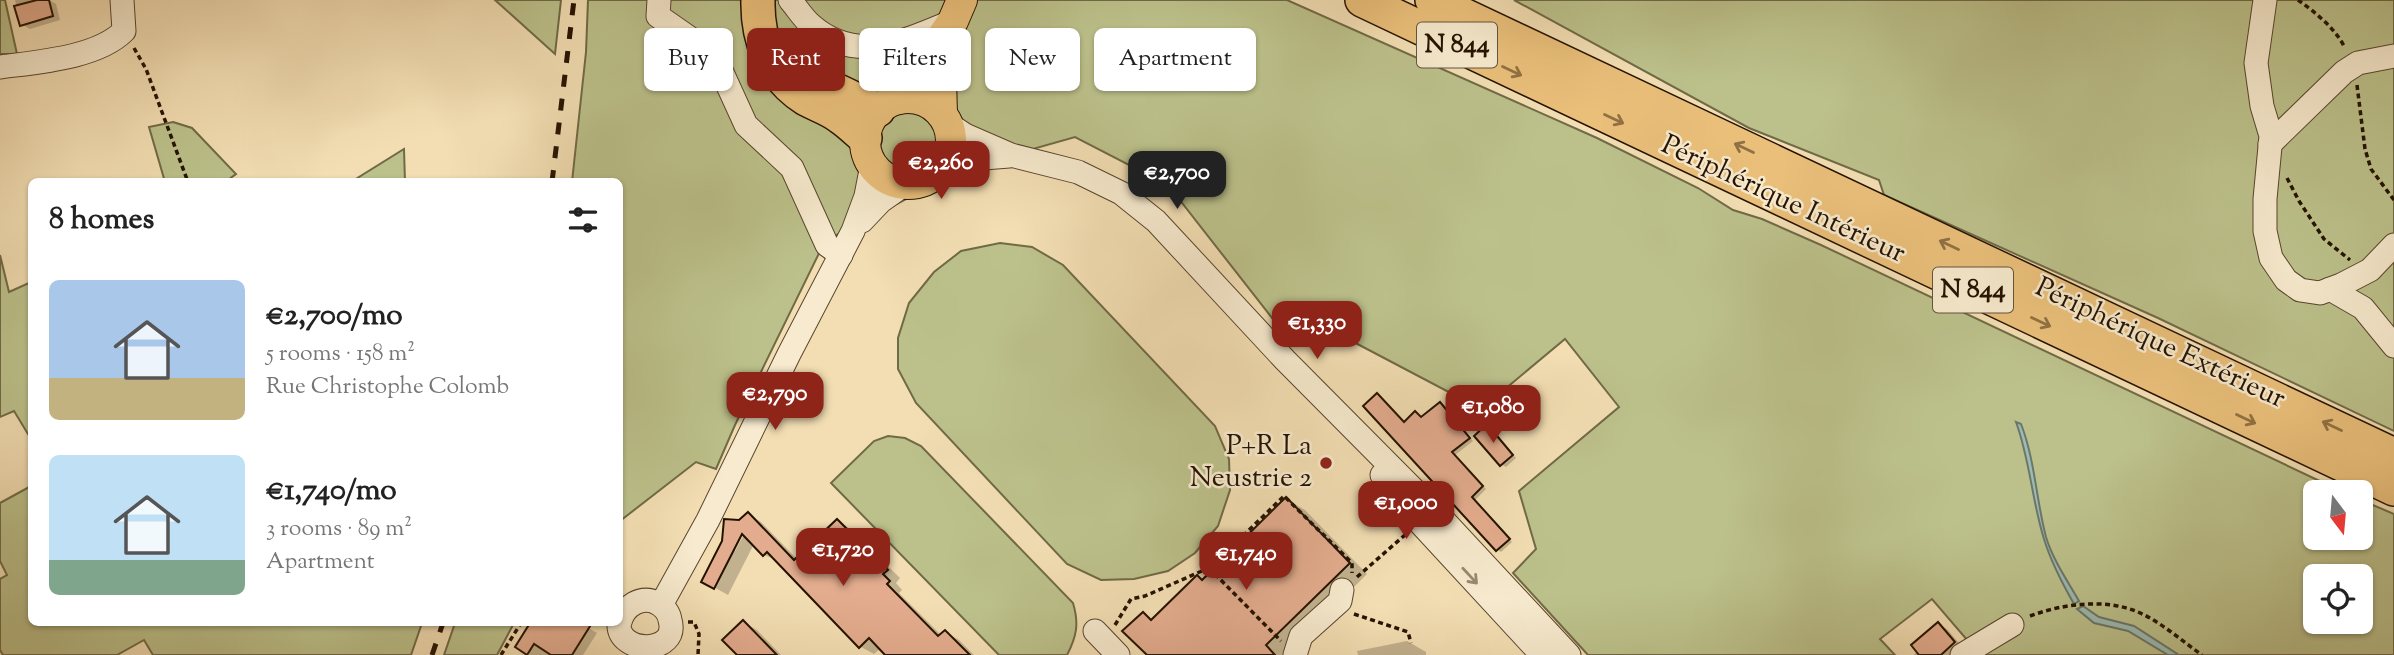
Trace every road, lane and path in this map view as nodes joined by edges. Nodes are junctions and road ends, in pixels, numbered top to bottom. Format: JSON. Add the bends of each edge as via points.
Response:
{"nodes":[{"id":1,"x":122,"y":0,"type":"edge"},
{"id":2,"x":659,"y":0,"type":"edge"},
{"id":3,"x":758,"y":0,"type":"edge"},
{"id":4,"x":776,"y":0,"type":"edge"},
{"id":5,"x":790,"y":0,"type":"edge"},
{"id":6,"x":1362,"y":0,"type":"edge"},
{"id":7,"x":1432,"y":0,"type":"edge"},
{"id":8,"x":1480,"y":0,"type":"edge"},
{"id":9,"x":2265,"y":0,"type":"edge"},
{"id":10,"x":2298,"y":0,"type":"edge"},
{"id":11,"x":958,"y":10,"type":"edge"},
{"id":12,"x":124,"y":30,"type":"junction"},
{"id":13,"x":1550,"y":56,"type":"junction"},
{"id":14,"x":2394,"y":56,"type":"edge"},
{"id":15,"x":2353,"y":66,"type":"junction"},
{"id":16,"x":0,"y":67,"type":"edge"},
{"id":17,"x":944,"y":118,"type":"junction"},
{"id":18,"x":878,"y":128,"type":"junction"},
{"id":19,"x":2270,"y":151,"type":"junction"},
{"id":20,"x":1011,"y":155,"type":"junction"},
{"id":21,"x":946,"y":161,"type":"junction"},
{"id":22,"x":187,"y":178,"type":"edge"},
{"id":23,"x":905,"y":184,"type":"junction"},
{"id":24,"x":2394,"y":200,"type":"edge"},
{"id":25,"x":853,"y":231,"type":"junction"},
{"id":26,"x":2394,"y":245,"type":"edge"},
{"id":27,"x":841,"y":255,"type":"junction"},
{"id":28,"x":2365,"y":272,"type":"junction"},
{"id":29,"x":2330,"y":289,"type":"junction"},
{"id":30,"x":2394,"y":346,"type":"edge"},
{"id":31,"x":1317,"y":392,"type":"junction"},
{"id":32,"x":2394,"y":455,"type":"edge"},
{"id":33,"x":2394,"y":489,"type":"edge"},
{"id":34,"x":1420,"y":523,"type":"junction"},
{"id":35,"x":1209,"y":568,"type":"junction"},
{"id":36,"x":1344,"y":591,"type":"junction"},
{"id":37,"x":661,"y":606,"type":"junction"},
{"id":38,"x":623,"y":624,"type":"edge"},
{"id":39,"x":2012,"y":625,"type":"joint"},
{"id":40,"x":519,"y":626,"type":"edge"},
{"id":41,"x":620,"y":636,"type":"edge"},
{"id":42,"x":1106,"y":642,"type":"edge"},
{"id":43,"x":1411,"y":643,"type":"dead end"},
{"id":44,"x":659,"y":652,"type":"edge"},
{"id":45,"x":501,"y":655,"type":"edge"},
{"id":46,"x":1294,"y":655,"type":"edge"},
{"id":47,"x":1542,"y":655,"type":"edge"},
{"id":48,"x":1569,"y":655,"type":"edge"},
{"id":49,"x":1962,"y":655,"type":"edge"},
{"id":50,"x":2202,"y":655,"type":"edge"}],
"edges":[{"from":1,"to":12,"type":"street"},
{"from":2,"to":27,"type":"street","via":[[658,16],[714,55],[746,125],[792,168],[827,245]]},
{"from":3,"to":18,"type":"highway","via":[[760,38],[783,80],[804,98]]},
{"from":4,"to":18,"type":"highway","via":[[783,37],[794,58],[814,80]]},
{"from":5,"to":11,"type":"street","via":[[810,24],[849,46],[908,40]]},
{"from":6,"to":33,"type":"highway","name":"Périphérique Intérieur","number":"N 844","one_way":true},
{"from":7,"to":13,"type":"highway","name":"Périphérique Extérieur","number":"N 844"},
{"from":8,"to":13,"type":"highway","via":[[1541,35]]},
{"from":9,"to":19,"type":"street","via":[[2256,63]]},
{"from":10,"to":15,"type":"path","via":[[2341,40]]},
{"from":11,"to":17,"type":"main road","via":[[941,79]]},
{"from":11,"to":18,"type":"main road"},
{"from":12,"to":16,"type":"street","via":[[114,40],[83,53]]},
{"from":12,"to":22,"type":"path","via":[[146,69]]},
{"from":32,"to":13,"type":"highway","name":"Périphérique Extérieur","number":"N 844","one_way":true},
{"from":14,"to":15,"type":"street"},
{"from":15,"to":19,"type":"street","via":[[2321,92]]},
{"from":15,"to":24,"type":"path","via":[[2371,169]]},
{"from":17,"to":18,"type":"main road","via":[[932,105],[919,100]]},
{"from":17,"to":20,"type":"street","via":[[965,135]]},
{"from":17,"to":21,"type":"main road","via":[[951,142]]},
{"from":18,"to":23,"type":"main road","via":[[886,178]]},
{"from":18,"to":25,"type":"street","via":[[866,196]]},
{"from":19,"to":28,"type":"path","via":[[2324,239]]},
{"from":19,"to":29,"type":"street","via":[[2264,199],[2271,258],[2286,280],[2300,290],[2320,293]]},
{"from":20,"to":21,"type":"street"},
{"from":20,"to":31,"type":"street","via":[[1078,172],[1121,193],[1172,237]]},
{"from":21,"to":23,"type":"main road","via":[[931,178]]},
{"from":23,"to":25,"type":"street"},
{"from":25,"to":27,"type":"street"},
{"from":26,"to":28,"type":"street"},
{"from":27,"to":37,"type":"street"},
{"from":28,"to":29,"type":"street"},
{"from":29,"to":30,"type":"street","via":[[2363,308]]},
{"from":31,"to":34,"type":"street"},
{"from":31,"to":48,"type":"street"},
{"from":34,"to":36,"type":"path"},
{"from":34,"to":47,"type":"street","one_way":true},
{"from":35,"to":36,"type":"path","via":[[1286,496],[1352,563]]},
{"from":35,"to":42,"type":"path","via":[[1131,599]]},
{"from":35,"to":46,"type":"path"},
{"from":36,"to":43,"type":"path","via":[[1354,614],[1408,632]]},
{"from":36,"to":46,"type":"street","via":[[1300,636]]},
{"from":37,"to":38,"type":"street","via":[[637,602],[627,608]]},
{"from":37,"to":44,"type":"street","via":[[669,615],[671,631]]},
{"from":39,"to":49,"type":"street"},
{"from":39,"to":50,"type":"path","via":[[2070,606],[2104,605],[2137,612]]},
{"from":40,"to":45,"type":"path"},
{"from":41,"to":44,"type":"street","via":[[635,651]]}]}
